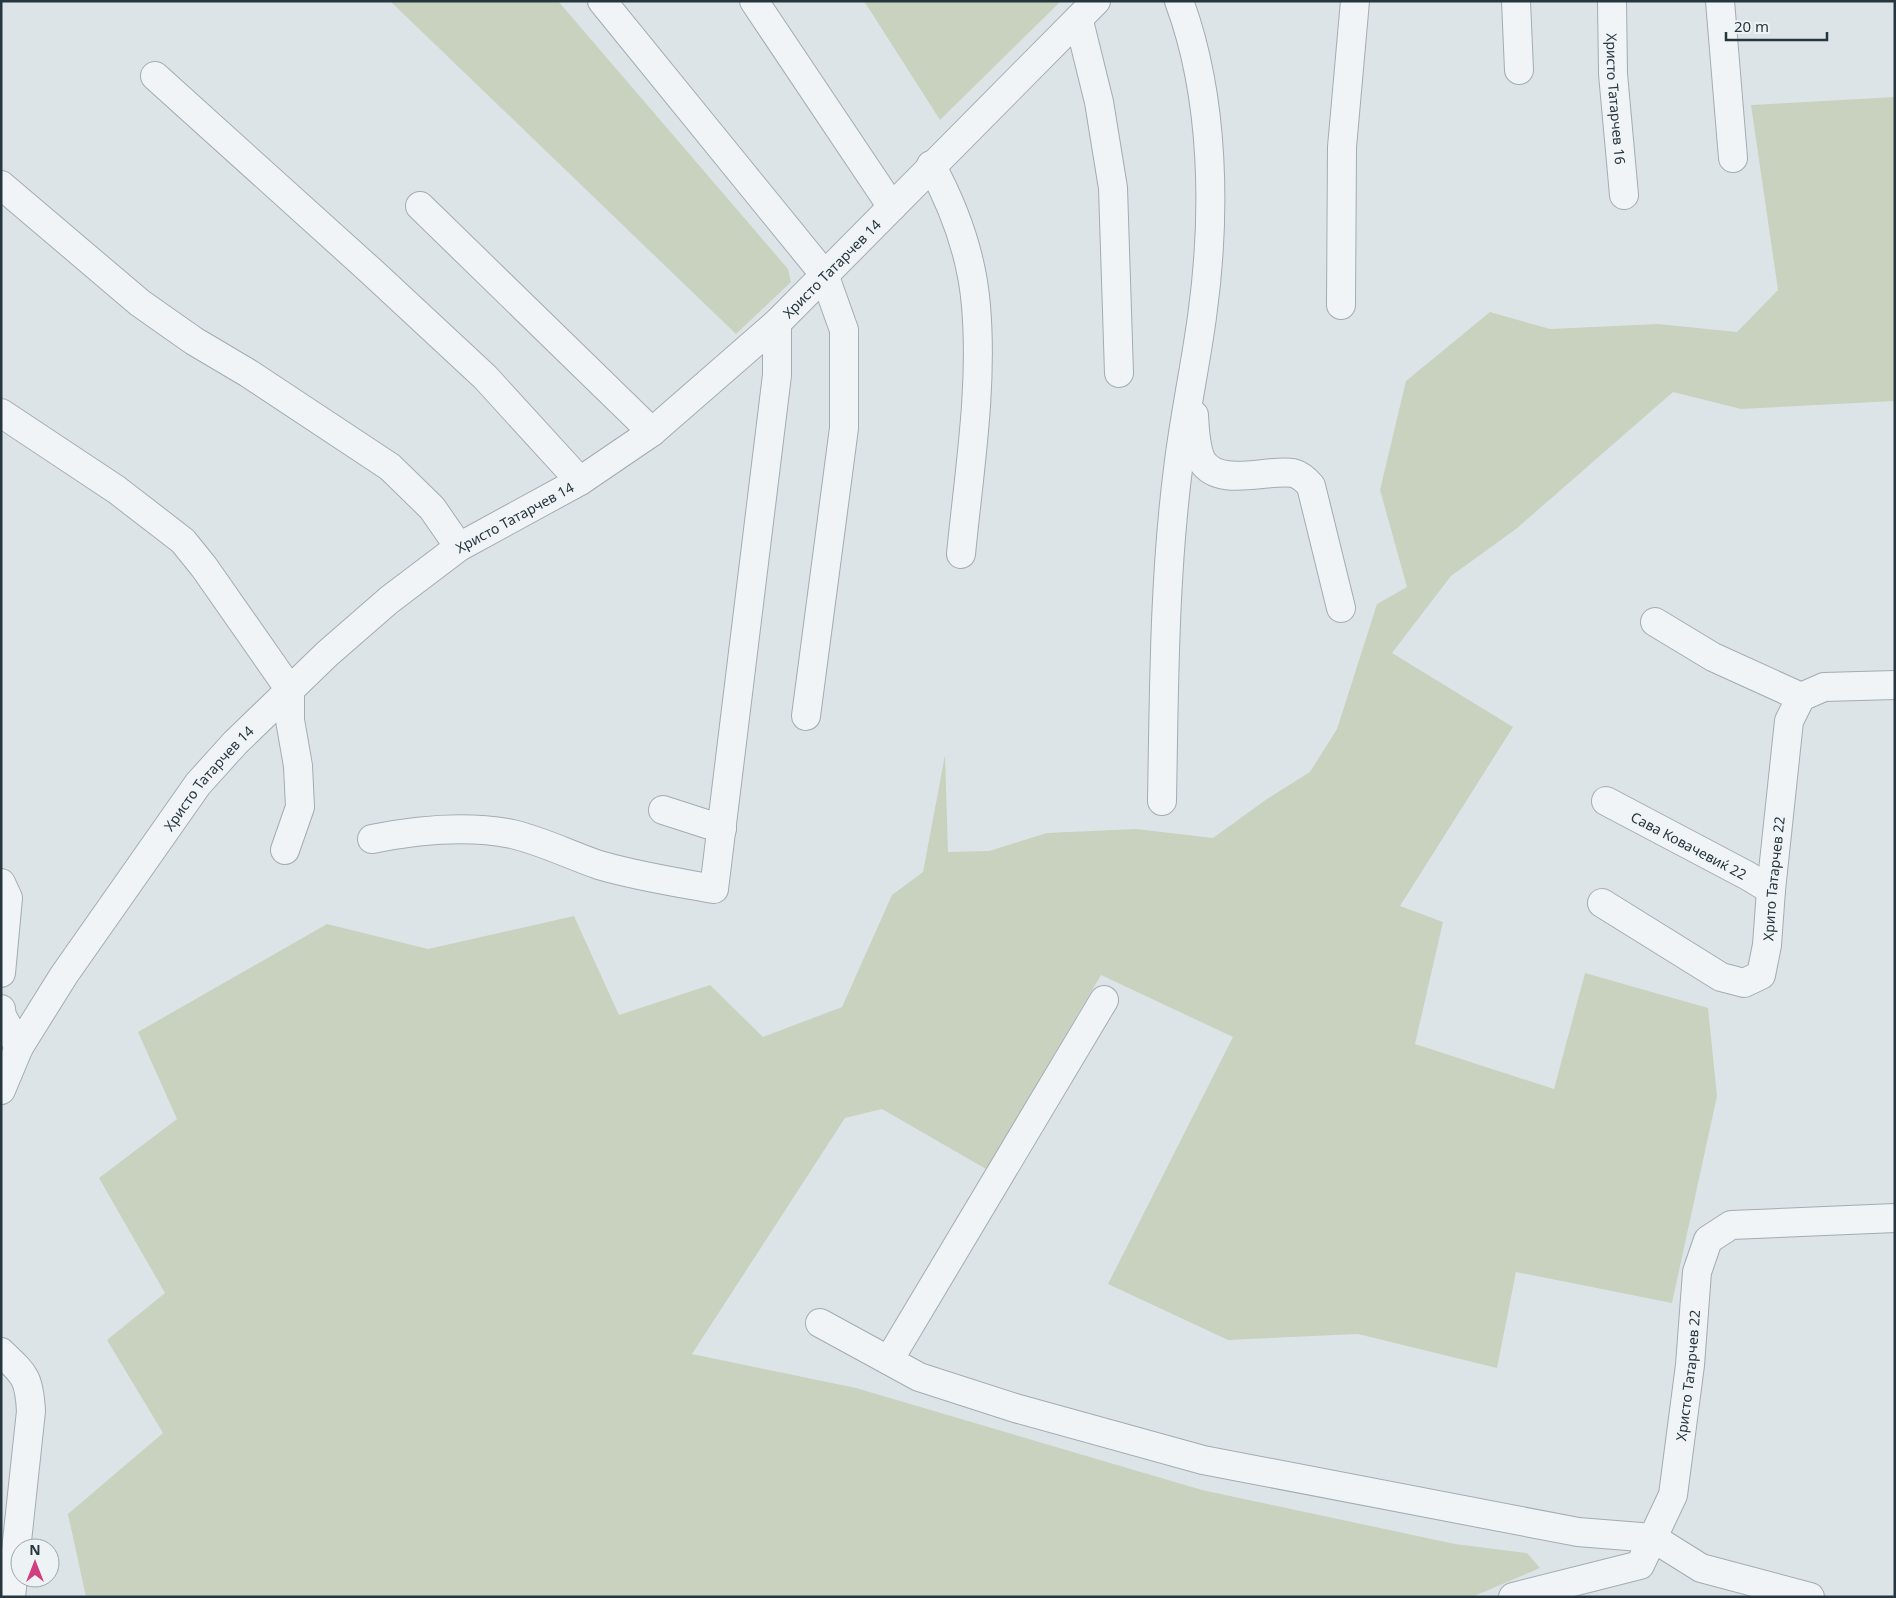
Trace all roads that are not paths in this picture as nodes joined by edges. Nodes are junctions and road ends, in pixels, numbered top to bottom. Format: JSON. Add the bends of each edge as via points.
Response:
{"nodes":[{"id":1,"x":602,"y":1,"type":"edge"},
{"id":2,"x":754,"y":1,"type":"edge"},
{"id":3,"x":1179,"y":1,"type":"edge"},
{"id":4,"x":1355,"y":1,"type":"edge"},
{"id":5,"x":1516,"y":1,"type":"edge"},
{"id":6,"x":1612,"y":1,"type":"edge"},
{"id":7,"x":1720,"y":1,"type":"edge"},
{"id":8,"x":1087,"y":11,"type":"edge"},
{"id":9,"x":1519,"y":70,"type":"dead end"},
{"id":10,"x":155,"y":76,"type":"dead end"},
{"id":11,"x":1733,"y":158,"type":"dead end"},
{"id":12,"x":931,"y":165,"type":"junction"},
{"id":13,"x":1,"y":185,"type":"edge"},
{"id":14,"x":1624,"y":195,"type":"dead end"},
{"id":15,"x":420,"y":206,"type":"dead end"},
{"id":16,"x":892,"y":207,"type":"junction"},
{"id":17,"x":824,"y":274,"type":"junction"},
{"id":18,"x":1341,"y":305,"type":"dead end"},
{"id":19,"x":777,"y":323,"type":"junction"},
{"id":20,"x":1119,"y":373,"type":"dead end"},
{"id":21,"x":1194,"y":374,"type":"junction"},
{"id":22,"x":1,"y":413,"type":"edge"},
{"id":23,"x":652,"y":432,"type":"junction"},
{"id":24,"x":580,"y":481,"type":"junction"},
{"id":25,"x":459,"y":547,"type":"junction"},
{"id":26,"x":961,"y":554,"type":"dead end"},
{"id":27,"x":1341,"y":608,"type":"dead end"},
{"id":28,"x":1656,"y":622,"type":"dead end"},
{"id":29,"x":1895,"y":685,"type":"edge"},
{"id":30,"x":290,"y":690,"type":"junction"},
{"id":31,"x":1802,"y":697,"type":"junction"},
{"id":32,"x":806,"y":716,"type":"dead end"},
{"id":33,"x":1162,"y":800,"type":"dead end"},
{"id":34,"x":1606,"y":801,"type":"dead end"},
{"id":35,"x":662,"y":810,"type":"dead end"},
{"id":36,"x":722,"y":829,"type":"junction"},
{"id":37,"x":372,"y":839,"type":"dead end"},
{"id":38,"x":285,"y":850,"type":"dead end"},
{"id":39,"x":1,"y":883,"type":"edge"},
{"id":40,"x":1771,"y":890,"type":"junction"},
{"id":41,"x":1602,"y":903,"type":"dead end"},
{"id":42,"x":1,"y":973,"type":"edge"},
{"id":43,"x":1104,"y":1000,"type":"dead end"},
{"id":44,"x":1,"y":1009,"type":"edge"},
{"id":45,"x":19,"y":1047,"type":"junction"},
{"id":46,"x":1,"y":1090,"type":"edge"},
{"id":47,"x":1895,"y":1218,"type":"edge"},
{"id":48,"x":820,"y":1323,"type":"dead end"},
{"id":49,"x":1,"y":1352,"type":"edge"},
{"id":50,"x":889,"y":1360,"type":"junction"},
{"id":51,"x":1652,"y":1538,"type":"junction"},
{"id":52,"x":11,"y":1597,"type":"edge"},
{"id":53,"x":1513,"y":1597,"type":"edge"},
{"id":54,"x":1810,"y":1597,"type":"edge"}],
"edges":[{"from":1,"to":17,"type":"street"},
{"from":2,"to":16,"type":"street"},
{"from":3,"to":21,"type":"street","via":[[1189,27],[1202,91],[1209,163],[1210,202],[1203,306]]},
{"from":4,"to":18,"type":"street","via":[[1342,147]]},
{"from":5,"to":9,"type":"street"},
{"from":6,"to":14,"type":"street","name":"Христо Татарчев 16","via":[[1613,74]]},
{"from":7,"to":11,"type":"street"},
{"from":8,"to":12,"type":"street","name":"Христо Татарчев 14"},
{"from":8,"to":20,"type":"street","via":[[1113,188]]},
{"from":10,"to":24,"type":"street","via":[[485,377]]},
{"from":12,"to":16,"type":"street","name":"Христо Татарчев 14"},
{"from":12,"to":26,"type":"street","via":[[954,212],[966,249],[976,305],[976,394]]},
{"from":13,"to":25,"type":"street","via":[[140,303],[390,467],[432,508]]},
{"from":15,"to":23,"type":"street"},
{"from":16,"to":17,"type":"street","name":"Христо Татарчев 14"},
{"from":17,"to":19,"type":"street","name":"Христо Татарчев 14"},
{"from":17,"to":32,"type":"street","via":[[844,330],[844,428]]},
{"from":19,"to":23,"type":"street","name":"Христо Татарчев 14"},
{"from":19,"to":36,"type":"street","via":[[777,375]]},
{"from":21,"to":27,"type":"street","via":[[1197,444],[1201,459],[1210,470],[1230,475],[1293,473],[1312,486]]},
{"from":21,"to":33,"type":"street","via":[[1173,518]]},
{"from":22,"to":30,"type":"street","via":[[117,490],[183,541]]},
{"from":23,"to":24,"type":"street","name":"Христо Татарчев 14"},
{"from":24,"to":25,"type":"street","name":"Христо Татарчев 14"},
{"from":25,"to":30,"type":"street","name":"Христо Татарчев 14","via":[[389,600]]},
{"from":28,"to":31,"type":"street","via":[[1713,657]]},
{"from":29,"to":31,"type":"street","via":[[1824,687]]},
{"from":30,"to":38,"type":"street","via":[[290,720],[298,766],[300,807]]},
{"from":30,"to":45,"type":"street","name":"Христо Татарчев 14","via":[[198,784],[75,959]]},
{"from":31,"to":40,"type":"street","name":"Хрито Татарчев 22","via":[[1789,721]]},
{"from":34,"to":40,"type":"street","name":"Сава Ковачевиќ 22"},
{"from":35,"to":36,"type":"street"},
{"from":36,"to":37,"type":"street","via":[[714,889],[599,865],[512,834],[457,830],[409,832]]},
{"from":39,"to":42,"type":"street","via":[[8,898]]},
{"from":40,"to":41,"type":"street","name":"Хрито Татарчев 22","via":[[1768,945],[1761,975],[1744,983],[1721,977]]},
{"from":43,"to":50,"type":"street"},
{"from":44,"to":45,"type":"street"},
{"from":45,"to":46,"type":"street","name":"Христо Татарчев 14"},
{"from":47,"to":51,"type":"street","name":"Христо Татарчев 22","via":[[1731,1226],[1708,1240],[1697,1272],[1690,1365],[1673,1495]]},
{"from":48,"to":50,"type":"street"},
{"from":49,"to":52,"type":"street","via":[[24,1375],[31,1411]]},
{"from":50,"to":51,"type":"street","via":[[919,1377],[1015,1408],[1203,1460],[1578,1532]]},
{"from":51,"to":53,"type":"street","name":"Христо Татарчев 22","via":[[1640,1565]]},
{"from":51,"to":54,"type":"street","via":[[1701,1568]]}]}
